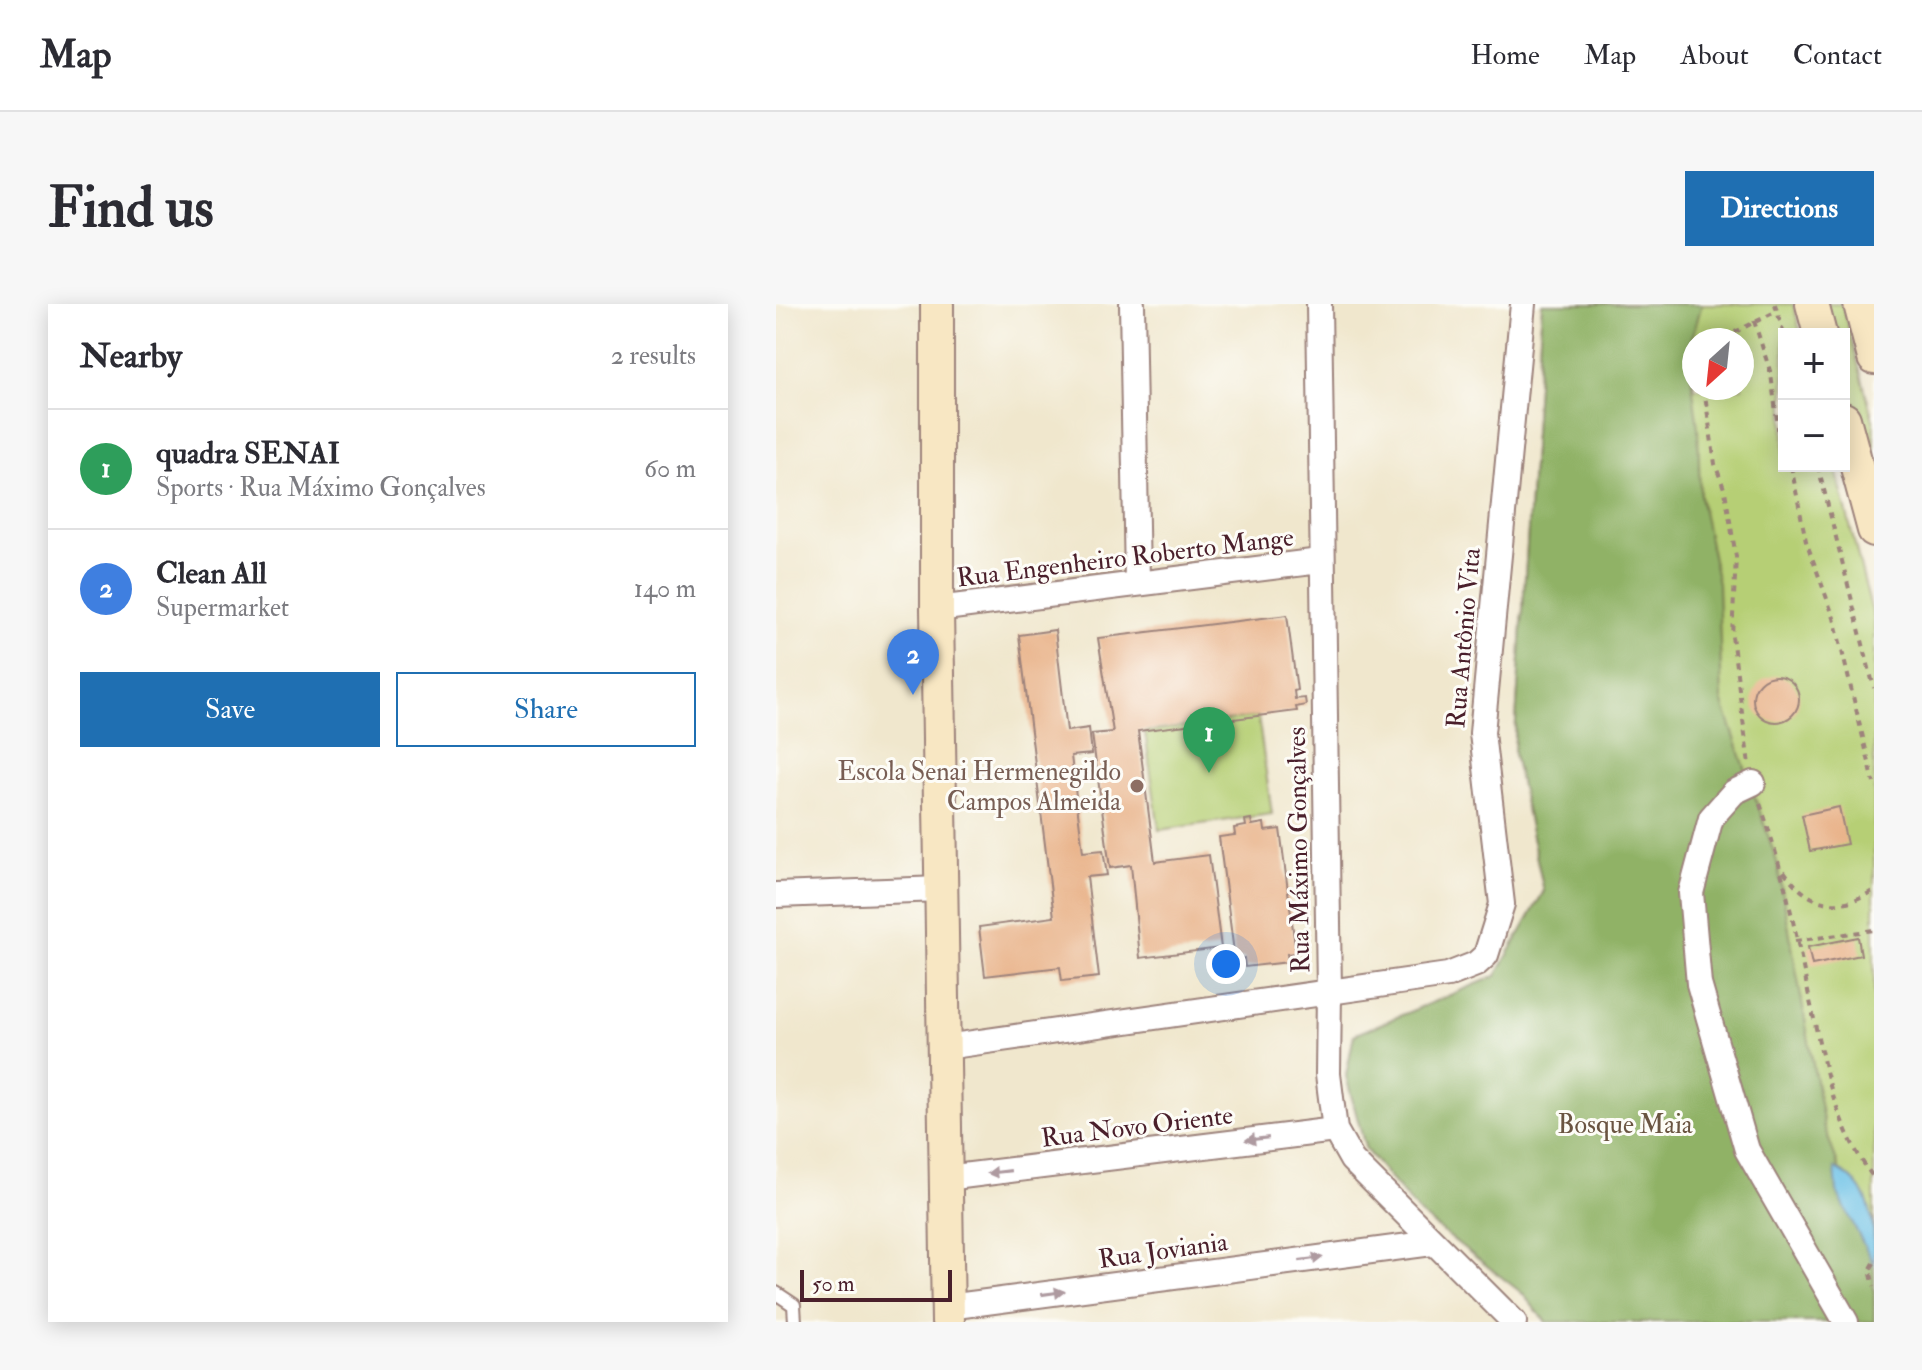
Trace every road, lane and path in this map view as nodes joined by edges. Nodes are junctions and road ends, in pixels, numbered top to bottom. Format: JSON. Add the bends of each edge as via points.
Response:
{"nodes":[{"id":1,"x":937,"y":304,"type":"edge"},
{"id":2,"x":1132,"y":304,"type":"edge"},
{"id":3,"x":1319,"y":304,"type":"edge"},
{"id":4,"x":1523,"y":304,"type":"edge"},
{"id":5,"x":1775,"y":304,"type":"edge"},
{"id":6,"x":1812,"y":304,"type":"edge"},
{"id":7,"x":1777,"y":311,"type":"junction"},
{"id":8,"x":1867,"y":316,"type":"edge"},
{"id":9,"x":1754,"y":321,"type":"junction"},
{"id":10,"x":1742,"y":328,"type":"edge"},
{"id":11,"x":1782,"y":328,"type":"edge"},
{"id":12,"x":1818,"y":328,"type":"edge"},
{"id":13,"x":1874,"y":358,"type":"edge"},
{"id":14,"x":1778,"y":428,"type":"edge"},
{"id":15,"x":1850,"y":441,"type":"edge"},
{"id":16,"x":1792,"y":472,"type":"edge"},
{"id":17,"x":1820,"y":472,"type":"edge"},
{"id":18,"x":1874,"y":530,"type":"edge"},
{"id":19,"x":1320,"y":561,"type":"junction"},
{"id":20,"x":1137,"y":582,"type":"junction"},
{"id":21,"x":937,"y":609,"type":"junction"},
{"id":22,"x":1874,"y":688,"type":"edge"},
{"id":23,"x":1874,"y":783,"type":"edge"},
{"id":24,"x":1744,"y":788,"type":"dead end"},
{"id":25,"x":1781,"y":866,"type":"dead end"},
{"id":26,"x":941,"y":889,"type":"junction"},
{"id":27,"x":1874,"y":890,"type":"edge"},
{"id":28,"x":776,"y":895,"type":"edge"},
{"id":29,"x":1874,"y":930,"type":"edge"},
{"id":30,"x":1795,"y":941,"type":"dead end"},
{"id":31,"x":1329,"y":991,"type":"junction"},
{"id":32,"x":945,"y":1047,"type":"junction"},
{"id":33,"x":1335,"y":1130,"type":"junction"},
{"id":34,"x":946,"y":1178,"type":"junction"},
{"id":35,"x":1407,"y":1218,"type":"junction"},
{"id":36,"x":1432,"y":1243,"type":"junction"},
{"id":37,"x":1386,"y":1249,"type":"junction"},
{"id":38,"x":1874,"y":1263,"type":"edge"},
{"id":39,"x":1874,"y":1286,"type":"edge"},
{"id":40,"x":776,"y":1293,"type":"edge"},
{"id":41,"x":948,"y":1314,"type":"edge"},
{"id":42,"x":795,"y":1322,"type":"edge"},
{"id":43,"x":1514,"y":1322,"type":"edge"},
{"id":44,"x":1846,"y":1322,"type":"edge"}],
"edges":[{"from":1,"to":21,"type":"street"},
{"from":2,"to":20,"type":"street"},
{"from":3,"to":19,"type":"street","name":"Rua Máximo Gonçalves"},
{"from":4,"to":31,"type":"street","name":"Rua Antônio Vita","via":[[1482,733],[1500,917],[1486,955],[1463,971]]},
{"from":5,"to":7,"type":"path"},
{"from":6,"to":12,"type":"street"},
{"from":7,"to":9,"type":"path"},
{"from":7,"to":11,"type":"path"},
{"from":8,"to":13,"type":"street"},
{"from":9,"to":10,"type":"path"},
{"from":9,"to":14,"type":"path","via":[[1771,374]]},
{"from":15,"to":18,"type":"street"},
{"from":16,"to":23,"type":"path","via":[[1806,541],[1834,618]]},
{"from":17,"to":22,"type":"path"},
{"from":19,"to":20,"type":"street","name":"Rua Engenheiro Roberto Mange"},
{"from":19,"to":31,"type":"street","name":"Rua Máximo Gonçalves"},
{"from":20,"to":21,"type":"street","name":"Rua Engenheiro Roberto Mange"},
{"from":21,"to":26,"type":"street"},
{"from":24,"to":44,"type":"street","via":[[1711,818],[1691,893],[1699,984],[1747,1150]]},
{"from":25,"to":27,"type":"path","via":[[1795,887],[1819,903],[1838,905]]},
{"from":26,"to":28,"type":"street"},
{"from":26,"to":32,"type":"street"},
{"from":29,"to":30,"type":"path"},
{"from":31,"to":32,"type":"street","name":"Rua Antônio Vita"},
{"from":31,"to":33,"type":"street","name":"Rua Máximo Gonçalves","via":[[1328,1074]]},
{"from":32,"to":34,"type":"street"},
{"from":33,"to":34,"type":"street","name":"Rua Novo Oriente","one_way":true},
{"from":33,"to":35,"type":"street","name":"Rua Máximo Gonçalves","via":[[1352,1160]]},
{"from":34,"to":41,"type":"street"},
{"from":35,"to":36,"type":"street","name":"Rua Máximo Gonçalves"},
{"from":35,"to":37,"type":"street"},
{"from":36,"to":37,"type":"street","name":"Rua Joviania"},
{"from":36,"to":43,"type":"street","name":"Rua Máximo Gonçalves"},
{"from":41,"to":37,"type":"street","name":"Rua Joviania","one_way":true},
{"from":38,"to":39,"type":"path"},
{"from":40,"to":42,"type":"lane","via":[[794,1305]]}]}
